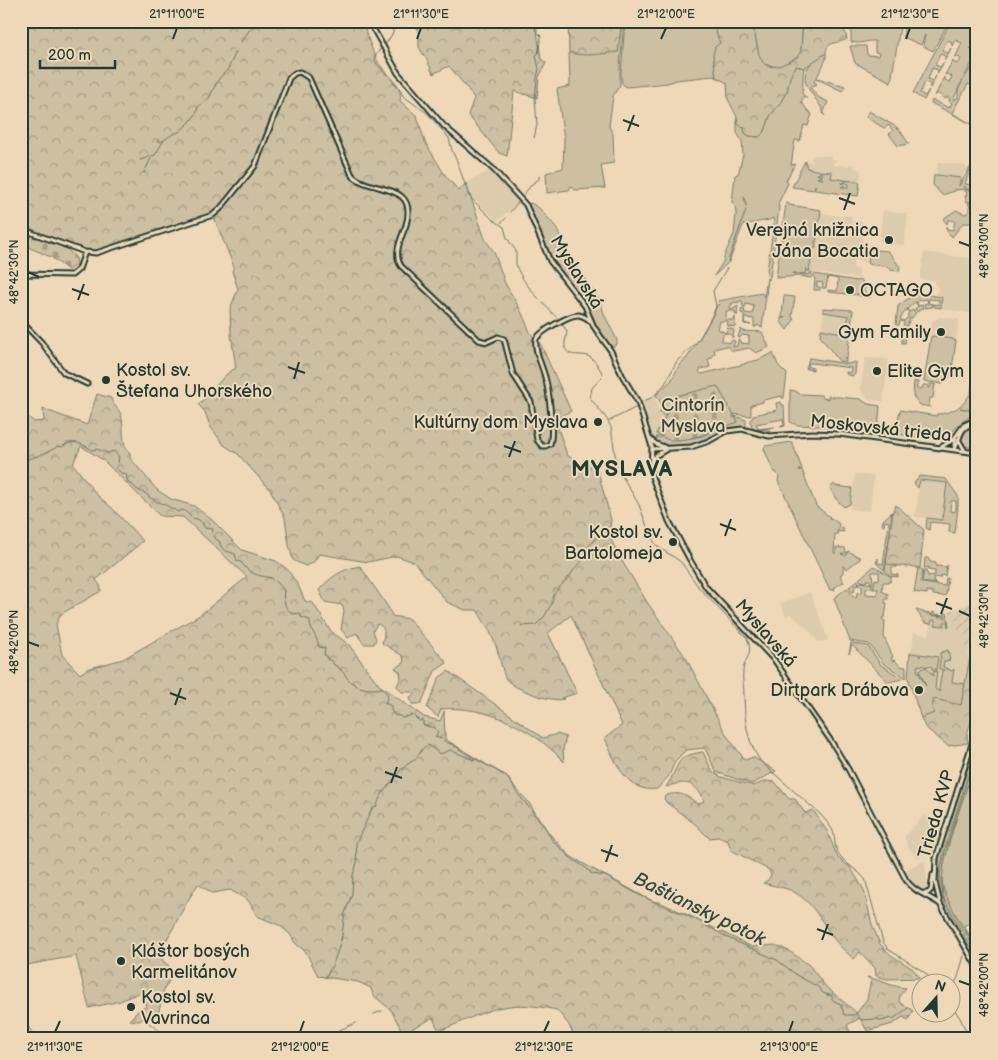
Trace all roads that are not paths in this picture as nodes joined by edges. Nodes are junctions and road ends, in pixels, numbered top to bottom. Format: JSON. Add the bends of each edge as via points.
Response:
{"nodes":[{"id":1,"x":369,"y":21,"type":"edge"},
{"id":2,"x":21,"y":229,"type":"edge"},
{"id":3,"x":85,"y":252,"type":"junction"},
{"id":4,"x":21,"y":274,"type":"edge"},
{"id":5,"x":585,"y":306,"type":"junction"},
{"id":6,"x":581,"y":315,"type":"junction"},
{"id":7,"x":21,"y":322,"type":"edge"},
{"id":8,"x":592,"y":323,"type":"junction"},
{"id":9,"x":87,"y":384,"type":"dead end"},
{"id":10,"x":977,"y":419,"type":"edge"},
{"id":11,"x":977,"y":424,"type":"edge"},
{"id":12,"x":648,"y":436,"type":"junction"},
{"id":13,"x":957,"y":437,"type":"junction"},
{"id":14,"x":939,"y":447,"type":"junction"},
{"id":15,"x":667,"y":448,"type":"junction"},
{"id":16,"x":652,"y":449,"type":"junction"},
{"id":17,"x":955,"y":450,"type":"junction"},
{"id":18,"x":966,"y":451,"type":"junction"},
{"id":19,"x":975,"y":453,"type":"edge"},
{"id":20,"x":650,"y":466,"type":"junction"},
{"id":21,"x":977,"y":728,"type":"edge"},
{"id":22,"x":934,"y":870,"type":"junction"},
{"id":23,"x":916,"y":891,"type":"junction"},
{"id":24,"x":927,"y":894,"type":"junction"},
{"id":25,"x":936,"y":894,"type":"junction"},
{"id":26,"x":940,"y":904,"type":"junction"},
{"id":27,"x":977,"y":966,"type":"edge"}],
"edges":[{"from":1,"to":5,"type":"street","name":"Myslavská","via":[[398,73],[444,126],[522,199],[550,261]]},
{"from":2,"to":3,"type":"street"},
{"from":3,"to":4,"type":"street","via":[[80,268],[72,275]]},
{"from":3,"to":6,"type":"street","via":[[102,252],[216,213],[252,170],[289,78],[300,72],[309,78],[352,175],[395,192],[404,200],[408,217],[397,255],[400,266],[479,340],[484,342],[500,337],[506,341],[513,374],[531,402],[537,440],[542,446],[550,444],[552,435],[548,389],[536,339],[568,318]]},
{"from":5,"to":6,"type":"street"},
{"from":5,"to":8,"type":"street","name":"Myslavská"},
{"from":6,"to":8,"type":"street"},
{"from":7,"to":9,"type":"street","via":[[42,343],[64,373]]},
{"from":8,"to":12,"type":"street","name":"Myslavská","via":[[636,396]]},
{"from":10,"to":13,"type":"street","via":[[964,425]]},
{"from":11,"to":13,"type":"street","via":[[965,427]]},
{"from":12,"to":15,"type":"street"},
{"from":12,"to":16,"type":"street","name":"Myslavská"},
{"from":13,"to":14,"type":"street"},
{"from":13,"to":17,"type":"street"},
{"from":13,"to":18,"type":"street"},
{"from":14,"to":15,"type":"street","name":"Moskovská trieda","via":[[828,434],[765,435],[741,429],[727,431],[691,447]]},
{"from":14,"to":17,"type":"street","name":"Moskovská trieda"},
{"from":15,"to":16,"type":"street","name":"Moskovská trieda"},
{"from":15,"to":20,"type":"street","via":[[656,456]]},
{"from":16,"to":20,"type":"street","name":"Myslavská"},
{"from":17,"to":18,"type":"street","name":"Moskovská trieda"},
{"from":18,"to":19,"type":"street","name":"Moskovská trieda"},
{"from":20,"to":23,"type":"street","name":"Myslavská","via":[[669,521],[701,580],[775,662],[817,721],[848,769],[902,873]]},
{"from":21,"to":22,"type":"street","name":"Trieda KVP","via":[[938,848]]},
{"from":22,"to":24,"type":"street"},
{"from":22,"to":25,"type":"street","name":"Trieda KVP"},
{"from":23,"to":24,"type":"street"},
{"from":23,"to":26,"type":"street","name":"Myslavská"},
{"from":24,"to":25,"type":"street"},
{"from":25,"to":26,"type":"street","name":"Trieda KVP"},
{"from":26,"to":27,"type":"street"}]}
